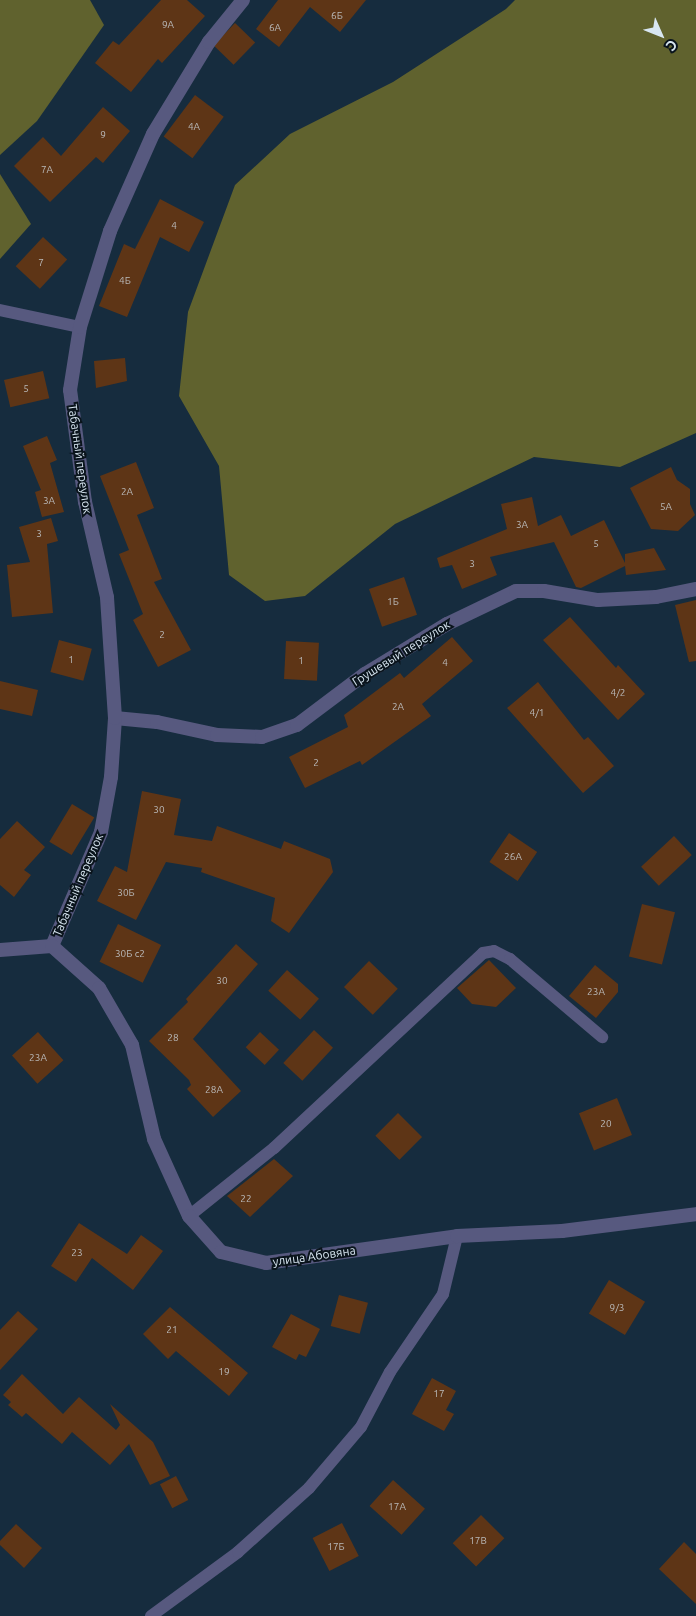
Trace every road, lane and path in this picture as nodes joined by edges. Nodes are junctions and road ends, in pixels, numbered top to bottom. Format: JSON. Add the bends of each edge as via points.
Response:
{"nodes":[{"id":1,"x":243,"y":0,"type":"edge"},
{"id":2,"x":0,"y":310,"type":"edge"},
{"id":3,"x":80,"y":327,"type":"junction"},
{"id":4,"x":696,"y":590,"type":"edge"},
{"id":5,"x":115,"y":718,"type":"junction"},
{"id":6,"x":52,"y":946,"type":"junction"},
{"id":7,"x":0,"y":950,"type":"edge"},
{"id":8,"x":602,"y":1037,"type":"dead end"},
{"id":9,"x":696,"y":1214,"type":"edge"},
{"id":10,"x":189,"y":1216,"type":"junction"},
{"id":11,"x":457,"y":1236,"type":"junction"},
{"id":12,"x":151,"y":1616,"type":"edge"}],
"edges":[{"from":1,"to":3,"type":"street","name":"Табачный переулок","via":[[209,42],[153,134],[110,231]]},
{"from":2,"to":3,"type":"lane"},
{"from":3,"to":5,"type":"street","name":"Табачный переулок","via":[[70,390],[85,502],[107,597]]},
{"from":4,"to":5,"type":"street","name":"Грушевый переулок","via":[[656,597],[598,600],[544,590],[516,591],[447,624],[373,669],[298,725],[262,737],[217,735],[157,722]]},
{"from":5,"to":6,"type":"street","name":"Табачный переулок","via":[[112,777],[101,832]]},
{"from":6,"to":7,"type":"street"},
{"from":6,"to":10,"type":"street","name":"улица Абовяна","via":[[99,988],[132,1045],[154,1139]]},
{"from":8,"to":10,"type":"lane","via":[[510,959],[494,951],[483,953],[287,1136]]},
{"from":9,"to":11,"type":"street","name":"улица Абовяна","via":[[562,1231]]},
{"from":10,"to":11,"type":"street","name":"улица Абовяна","via":[[221,1252],[266,1263]]},
{"from":11,"to":12,"type":"lane","via":[[443,1294],[390,1372],[361,1427],[309,1488],[238,1552]]}]}
